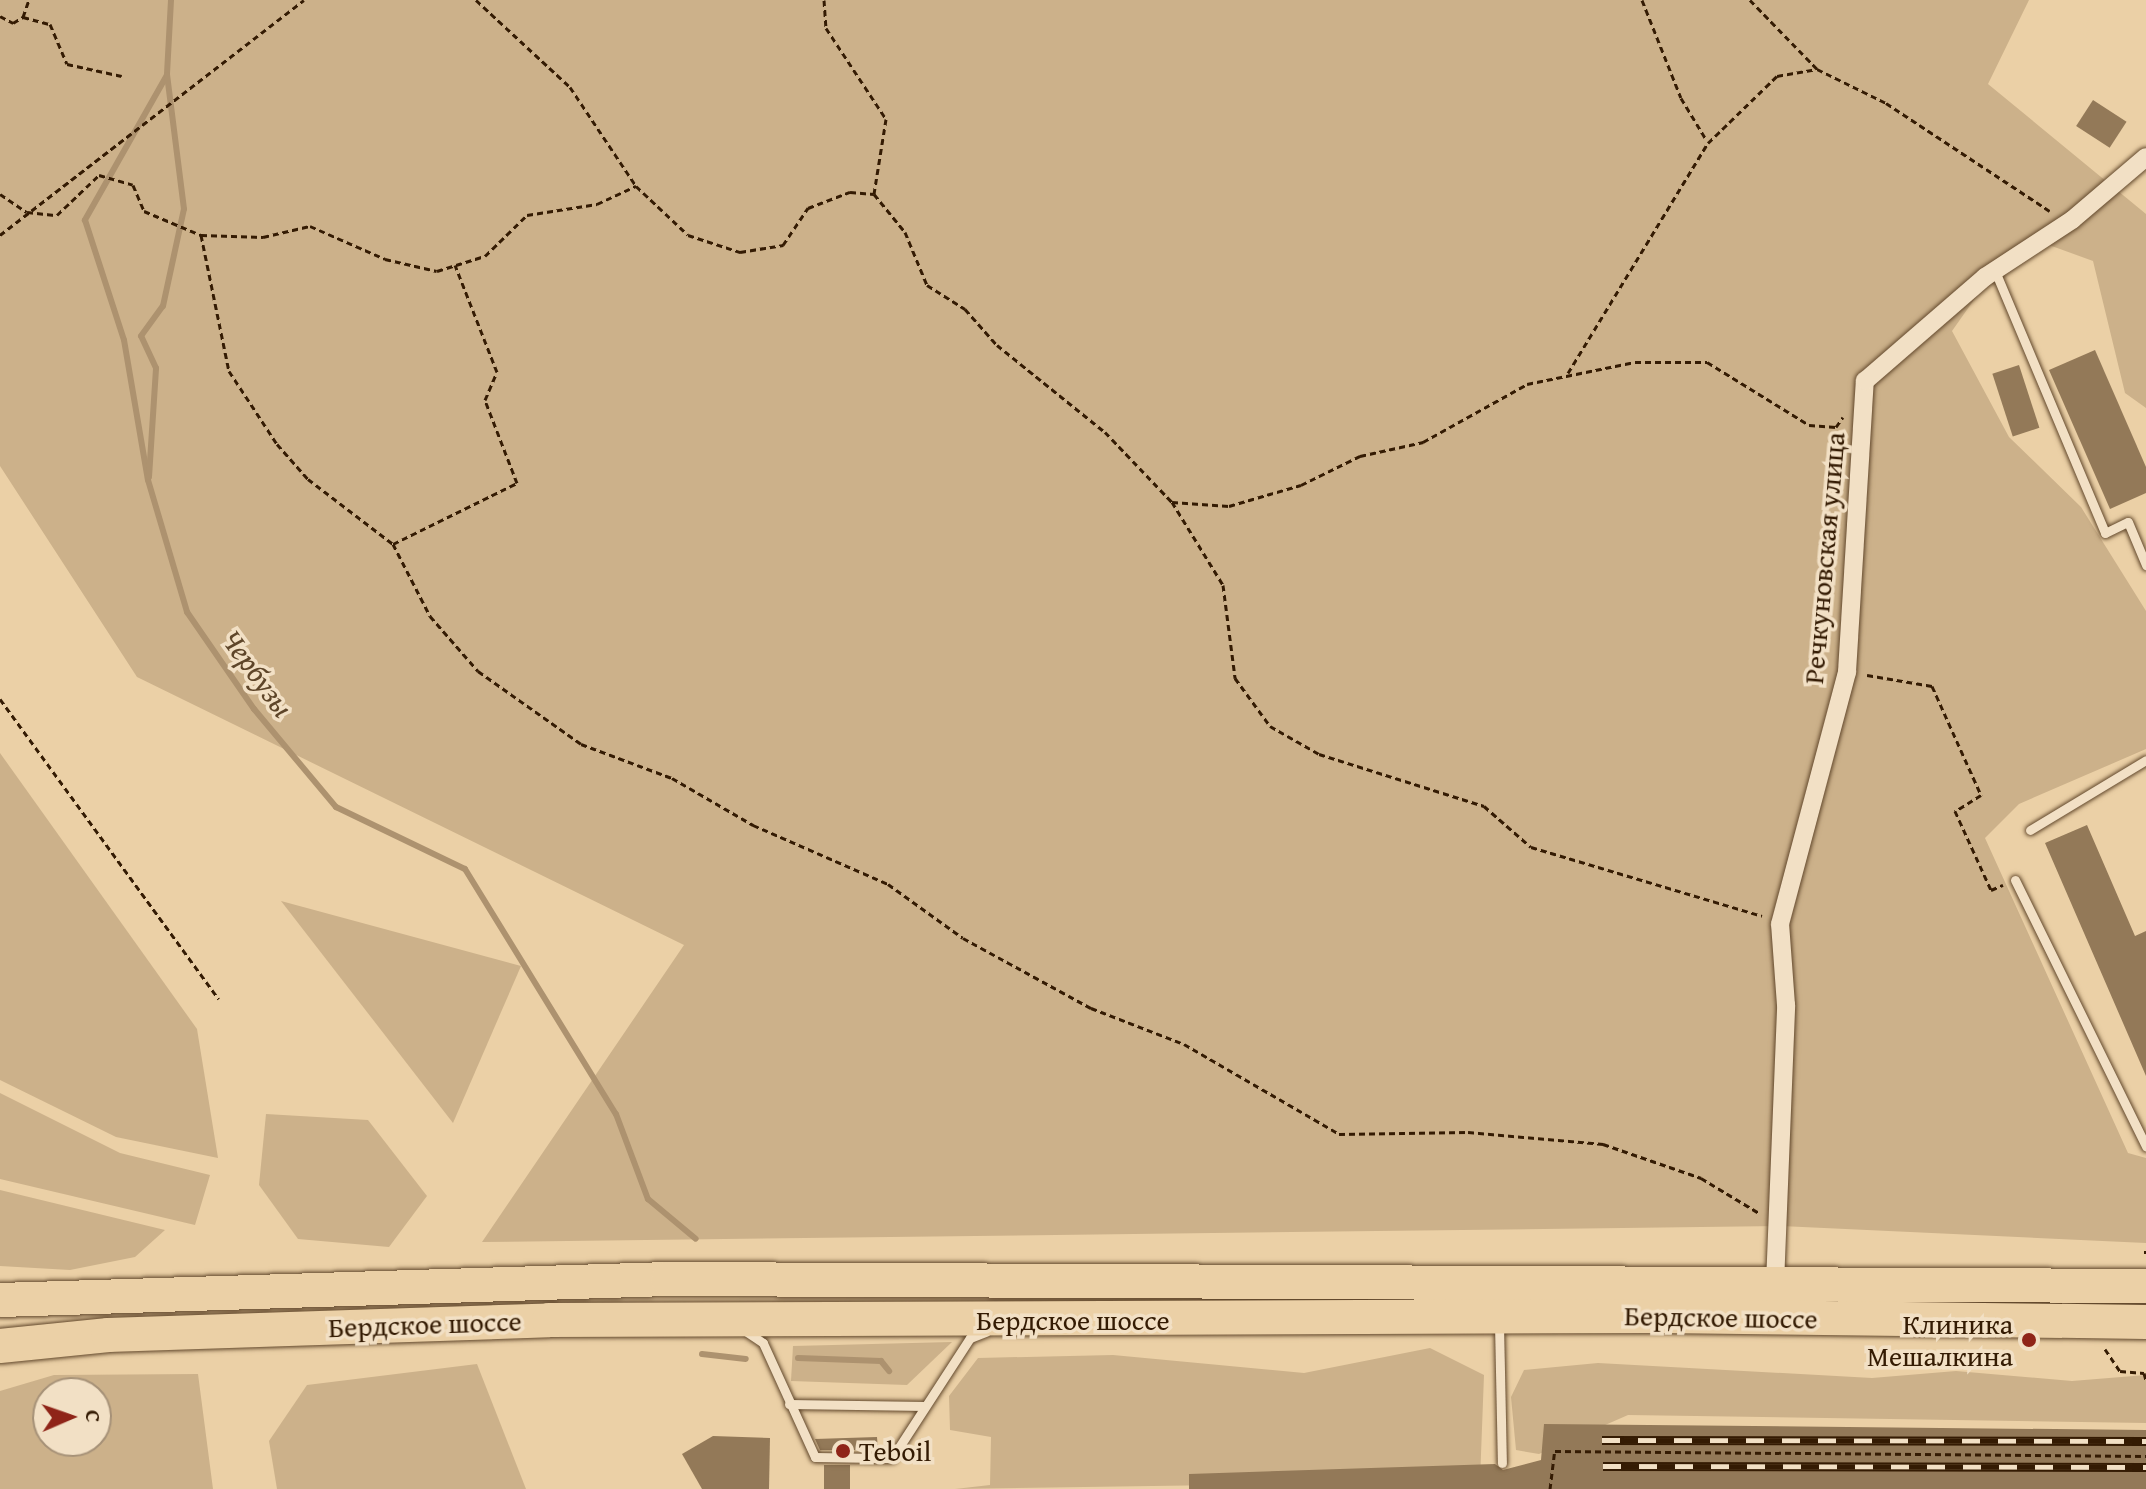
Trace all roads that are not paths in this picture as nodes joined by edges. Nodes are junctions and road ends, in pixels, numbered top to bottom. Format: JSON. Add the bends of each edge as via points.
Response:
{"nodes":[{"id":1,"x":2146,"y":157,"type":"edge"},
{"id":2,"x":1995,"y":270,"type":"junction"},
{"id":3,"x":2146,"y":565,"type":"edge"},
{"id":4,"x":2146,"y":760,"type":"edge"},
{"id":5,"x":2030,"y":830,"type":"dead end"},
{"id":6,"x":2015,"y":880,"type":"road end"},
{"id":7,"x":2146,"y":1146,"type":"edge"},
{"id":8,"x":548,"y":1281,"type":"junction"},
{"id":9,"x":1775,"y":1284,"type":"junction"},
{"id":10,"x":2146,"y":1286,"type":"edge"},
{"id":11,"x":0,"y":1300,"type":"edge"},
{"id":12,"x":1499,"y":1317,"type":"junction"},
{"id":13,"x":728,"y":1319,"type":"junction"},
{"id":14,"x":549,"y":1320,"type":"junction"},
{"id":15,"x":1011,"y":1321,"type":"junction"},
{"id":16,"x":2146,"y":1322,"type":"edge"},
{"id":17,"x":0,"y":1346,"type":"edge"},
{"id":18,"x":789,"y":1404,"type":"junction"},
{"id":19,"x":925,"y":1406,"type":"junction"},
{"id":20,"x":1502,"y":1463,"type":"dead end"}],
"edges":[{"from":1,"to":2,"type":"street"},
{"from":2,"to":3,"type":"lane","via":[[2105,533],[2128,522]]},
{"from":2,"to":9,"type":"street","name":"Речкуновская улица","via":[[1865,381],[1847,672],[1780,924],[1781,1226]]},
{"from":4,"to":5,"type":"lane"},
{"from":6,"to":7,"type":"lane"},
{"from":8,"to":9,"type":"highway","name":"Бердское шоссе"},
{"from":8,"to":11,"type":"highway","name":"Бердское шоссе"},
{"from":8,"to":14,"type":"highway"},
{"from":9,"to":10,"type":"highway","name":"Бердское шоссе"},
{"from":12,"to":15,"type":"highway","name":"Бердское шоссе"},
{"from":12,"to":16,"type":"highway","name":"Бердское шоссе"},
{"from":12,"to":20,"type":"lane"},
{"from":13,"to":14,"type":"highway","name":"Бердское шоссе"},
{"from":13,"to":15,"type":"highway","name":"Бердское шоссе"},
{"from":13,"to":18,"type":"lane","via":[[763,1343]]},
{"from":14,"to":17,"type":"highway","name":"Бердское шоссе","via":[[108,1335]]},
{"from":15,"to":19,"type":"lane","via":[[970,1338]]},
{"from":18,"to":19,"type":"lane"},
{"from":18,"to":19,"type":"lane","via":[[815,1457],[892,1458]]}]}
